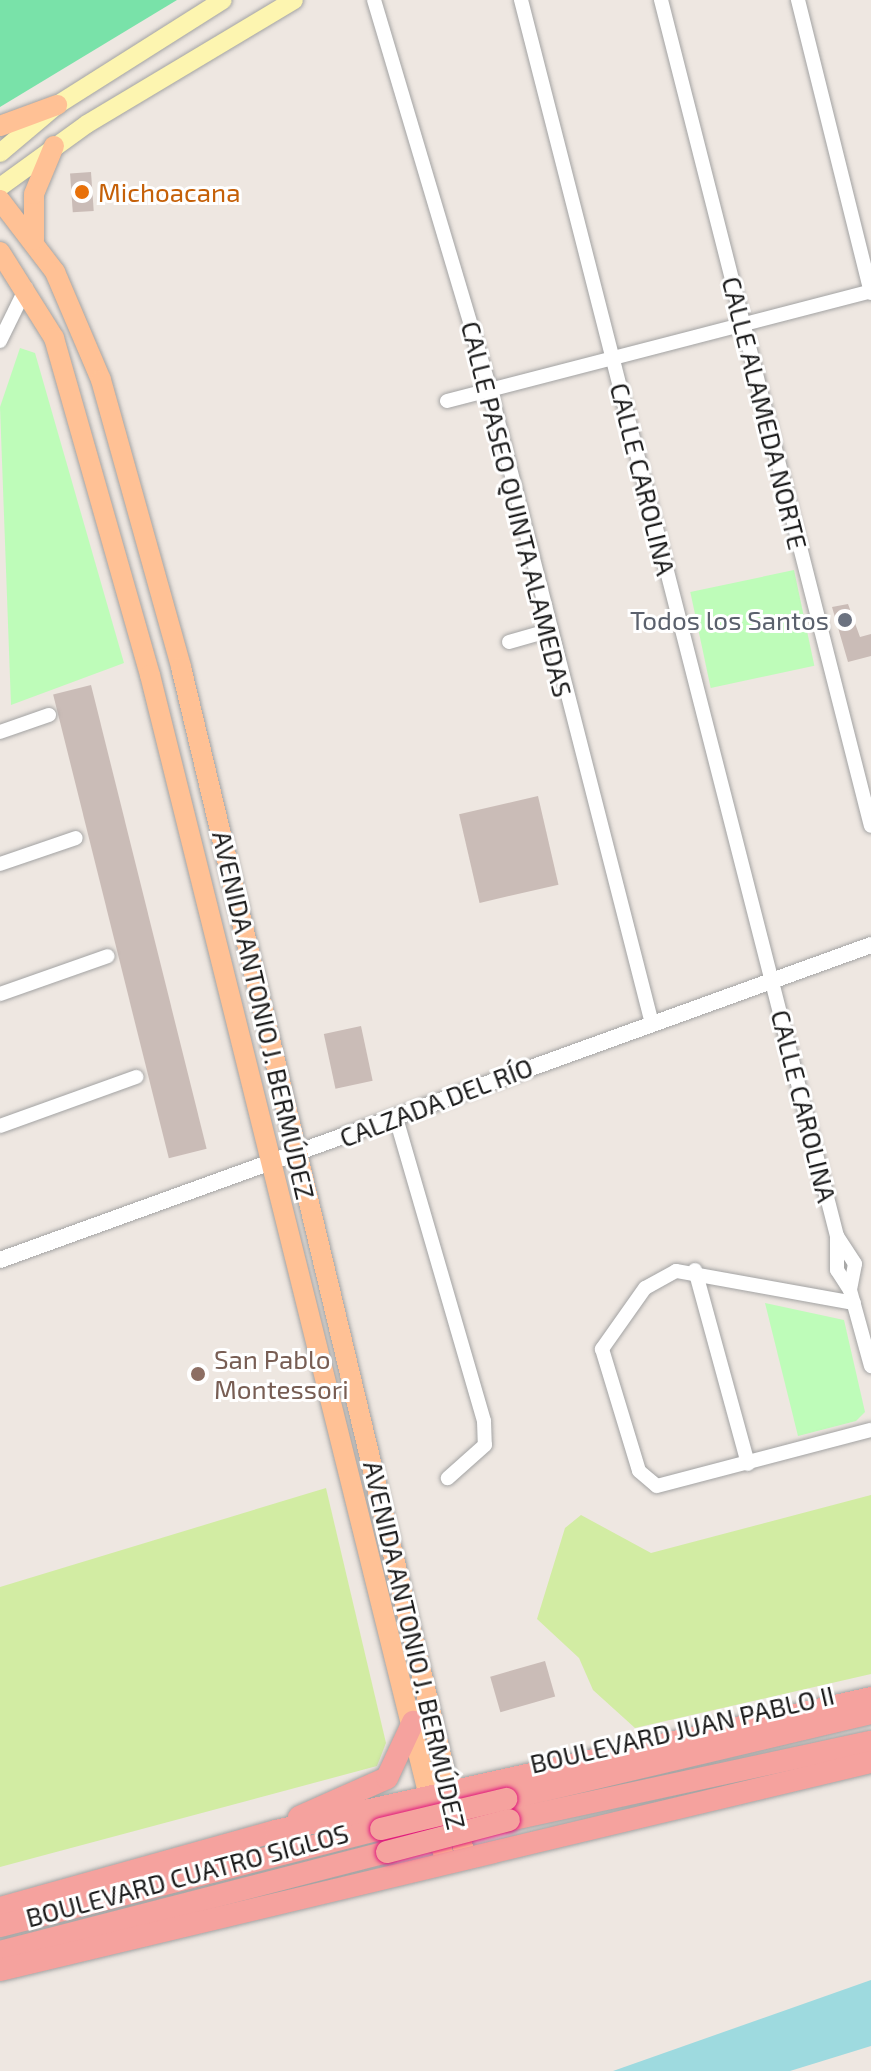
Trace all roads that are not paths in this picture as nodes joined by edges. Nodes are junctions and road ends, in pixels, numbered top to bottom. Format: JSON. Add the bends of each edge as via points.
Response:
{"nodes":[{"id":1,"x":223,"y":0,"type":"edge"},
{"id":2,"x":294,"y":0,"type":"edge"},
{"id":3,"x":374,"y":0,"type":"edge"},
{"id":4,"x":521,"y":0,"type":"edge"},
{"id":5,"x":661,"y":0,"type":"edge"},
{"id":6,"x":798,"y":0,"type":"edge"},
{"id":7,"x":57,"y":105,"type":"junction"},
{"id":8,"x":0,"y":126,"type":"edge"},
{"id":9,"x":54,"y":146,"type":"junction"},
{"id":10,"x":0,"y":153,"type":"edge"},
{"id":11,"x":0,"y":187,"type":"edge"},
{"id":12,"x":0,"y":200,"type":"edge"},
{"id":13,"x":34,"y":240,"type":"junction"},
{"id":14,"x":2,"y":257,"type":"edge"},
{"id":15,"x":26,"y":288,"type":"junction"},
{"id":16,"x":871,"y":292,"type":"edge"},
{"id":17,"x":742,"y":321,"type":"junction"},
{"id":18,"x":0,"y":341,"type":"edge"},
{"id":19,"x":613,"y":360,"type":"junction"},
{"id":20,"x":490,"y":390,"type":"junction"},
{"id":21,"x":447,"y":401,"type":"dead end"},
{"id":22,"x":548,"y":631,"type":"junction"},
{"id":23,"x":509,"y":642,"type":"dead end"},
{"id":24,"x":49,"y":715,"type":"dead end"},
{"id":25,"x":0,"y":732,"type":"edge"},
{"id":26,"x":871,"y":826,"type":"edge"},
{"id":27,"x":76,"y":838,"type":"dead end"},
{"id":28,"x":0,"y":864,"type":"edge"},
{"id":29,"x":871,"y":945,"type":"edge"},
{"id":30,"x":108,"y":956,"type":"dead end"},
{"id":31,"x":772,"y":981,"type":"junction"},
{"id":32,"x":0,"y":994,"type":"edge"},
{"id":33,"x":651,"y":1020,"type":"junction"},
{"id":34,"x":136,"y":1077,"type":"dead end"},
{"id":35,"x":396,"y":1118,"type":"junction"},
{"id":36,"x":0,"y":1126,"type":"edge"},
{"id":37,"x":297,"y":1154,"type":"junction"},
{"id":38,"x":270,"y":1165,"type":"junction"},
{"id":39,"x":0,"y":1260,"type":"edge"},
{"id":40,"x":695,"y":1270,"type":"junction"},
{"id":41,"x":858,"y":1305,"type":"edge"},
{"id":42,"x":871,"y":1366,"type":"edge"},
{"id":43,"x":871,"y":1430,"type":"edge"},
{"id":44,"x":748,"y":1464,"type":"junction"},
{"id":45,"x":448,"y":1478,"type":"dead end"},
{"id":46,"x":871,"y":1698,"type":"edge"},
{"id":47,"x":861,"y":1716,"type":"edge"},
{"id":48,"x":413,"y":1722,"type":"junction"},
{"id":49,"x":871,"y":1742,"type":"edge"},
{"id":50,"x":871,"y":1762,"type":"edge"},
{"id":51,"x":440,"y":1797,"type":"junction"},
{"id":52,"x":509,"y":1800,"type":"junction"},
{"id":53,"x":377,"y":1821,"type":"junction"},
{"id":54,"x":276,"y":1831,"type":"junction"},
{"id":55,"x":516,"y":1844,"type":"junction"},
{"id":56,"x":455,"y":1858,"type":"junction"},
{"id":57,"x":380,"y":1877,"type":"junction"},
{"id":58,"x":0,"y":1920,"type":"edge"},
{"id":59,"x":9,"y":1950,"type":"edge"},
{"id":60,"x":0,"y":1970,"type":"edge"}],
"edges":[{"from":1,"to":7,"type":"main road"},
{"from":2,"to":9,"type":"main road"},
{"from":3,"to":20,"type":"street","name":"CALLE PASEO QUINTA ALAMEDAS"},
{"from":4,"to":19,"type":"street","name":"CALLE CAROLINA"},
{"from":5,"to":17,"type":"street","name":"CALLE ALAMEDA NORTE"},
{"from":6,"to":16,"type":"street"},
{"from":7,"to":8,"type":"main road"},
{"from":7,"to":10,"type":"main road"},
{"from":9,"to":11,"type":"main road"},
{"from":9,"to":13,"type":"main road","via":[[34,194]]},
{"from":12,"to":13,"type":"main road","name":"AVENIDA ANTONIO J. BERMÚDEZ"},
{"from":13,"to":37,"type":"main road","name":"AVENIDA ANTONIO J. BERMÚDEZ","via":[[77,312],[101,380],[181,667]]},
{"from":14,"to":15,"type":"main road","name":"AVENIDA ANTONIO J. BERMÚDEZ"},
{"from":15,"to":18,"type":"street"},
{"from":15,"to":38,"type":"main road","name":"AVENIDA ANTONIO J. BERMÚDEZ","via":[[54,338],[150,675]]},
{"from":16,"to":17,"type":"street"},
{"from":17,"to":19,"type":"street"},
{"from":17,"to":26,"type":"street","name":"CALLE ALAMEDA NORTE"},
{"from":19,"to":20,"type":"street"},
{"from":19,"to":31,"type":"street","name":"CALLE CAROLINA"},
{"from":20,"to":21,"type":"street"},
{"from":20,"to":22,"type":"street","name":"CALLE PASEO QUINTA ALAMEDAS"},
{"from":22,"to":23,"type":"street"},
{"from":22,"to":33,"type":"street","name":"CALLE PASEO QUINTA ALAMEDAS"},
{"from":24,"to":25,"type":"street"},
{"from":27,"to":28,"type":"street"},
{"from":29,"to":31,"type":"street","name":"CALZADA DEL RÍO"},
{"from":30,"to":32,"type":"street"},
{"from":31,"to":33,"type":"street","name":"CALZADA DEL RÍO"},
{"from":31,"to":41,"type":"street","name":"CALLE CAROLINA","via":[[837,1236],[855,1264]]},
{"from":33,"to":35,"type":"street","name":"CALZADA DEL RÍO"},
{"from":34,"to":36,"type":"street"},
{"from":35,"to":37,"type":"street","name":"CALZADA DEL RÍO"},
{"from":35,"to":45,"type":"street","via":[[484,1421],[485,1445]]},
{"from":37,"to":38,"type":"street","name":"CALZADA DEL RÍO"},
{"from":37,"to":51,"type":"main road","name":"AVENIDA ANTONIO J. BERMÚDEZ"},
{"from":38,"to":39,"type":"street","name":"CALZADA DEL RÍO"},
{"from":38,"to":48,"type":"main road","name":"AVENIDA ANTONIO J. BERMÚDEZ"},
{"from":40,"to":41,"type":"street"},
{"from":40,"to":44,"type":"street"},
{"from":40,"to":44,"type":"street","via":[[654,1280],[602,1349],[643,1476],[667,1487]]},
{"from":41,"to":42,"type":"street","name":"CALLE CAROLINA"},
{"from":43,"to":44,"type":"street"},
{"from":46,"to":52,"type":"highway"},
{"from":47,"to":52,"type":"highway","name":"BOULEVARD JUAN PABLO II"},
{"from":48,"to":51,"type":"main road","name":"AVENIDA ANTONIO J. BERMÚDEZ"},
{"from":48,"to":54,"type":"highway","via":[[387,1778]]},
{"from":49,"to":52,"type":"highway","name":"BOULEVARD JUAN PABLO II"},
{"from":50,"to":55,"type":"highway"},
{"from":51,"to":52,"type":"highway"},
{"from":51,"to":53,"type":"highway"},
{"from":51,"to":56,"type":"main road","name":"AVENIDA ANTONIO J. BERMÚDEZ"},
{"from":52,"to":53,"type":"highway","bridge":true},
{"from":52,"to":55,"type":"highway","via":[[498,1798],[495,1819]]},
{"from":52,"to":59,"type":"highway","name":"BOULEVARD CUATRO SIGLOS","bridge":true,"via":[[387,1852]]},
{"from":53,"to":54,"type":"highway"},
{"from":53,"to":57,"type":"highway","via":[[386,1823],[392,1843]]},
{"from":53,"to":58,"type":"highway","name":"BOULEVARD CUATRO SIGLOS"},
{"from":54,"to":58,"type":"highway"},
{"from":55,"to":56,"type":"highway"},
{"from":56,"to":57,"type":"highway"},
{"from":57,"to":60,"type":"highway"}]}
